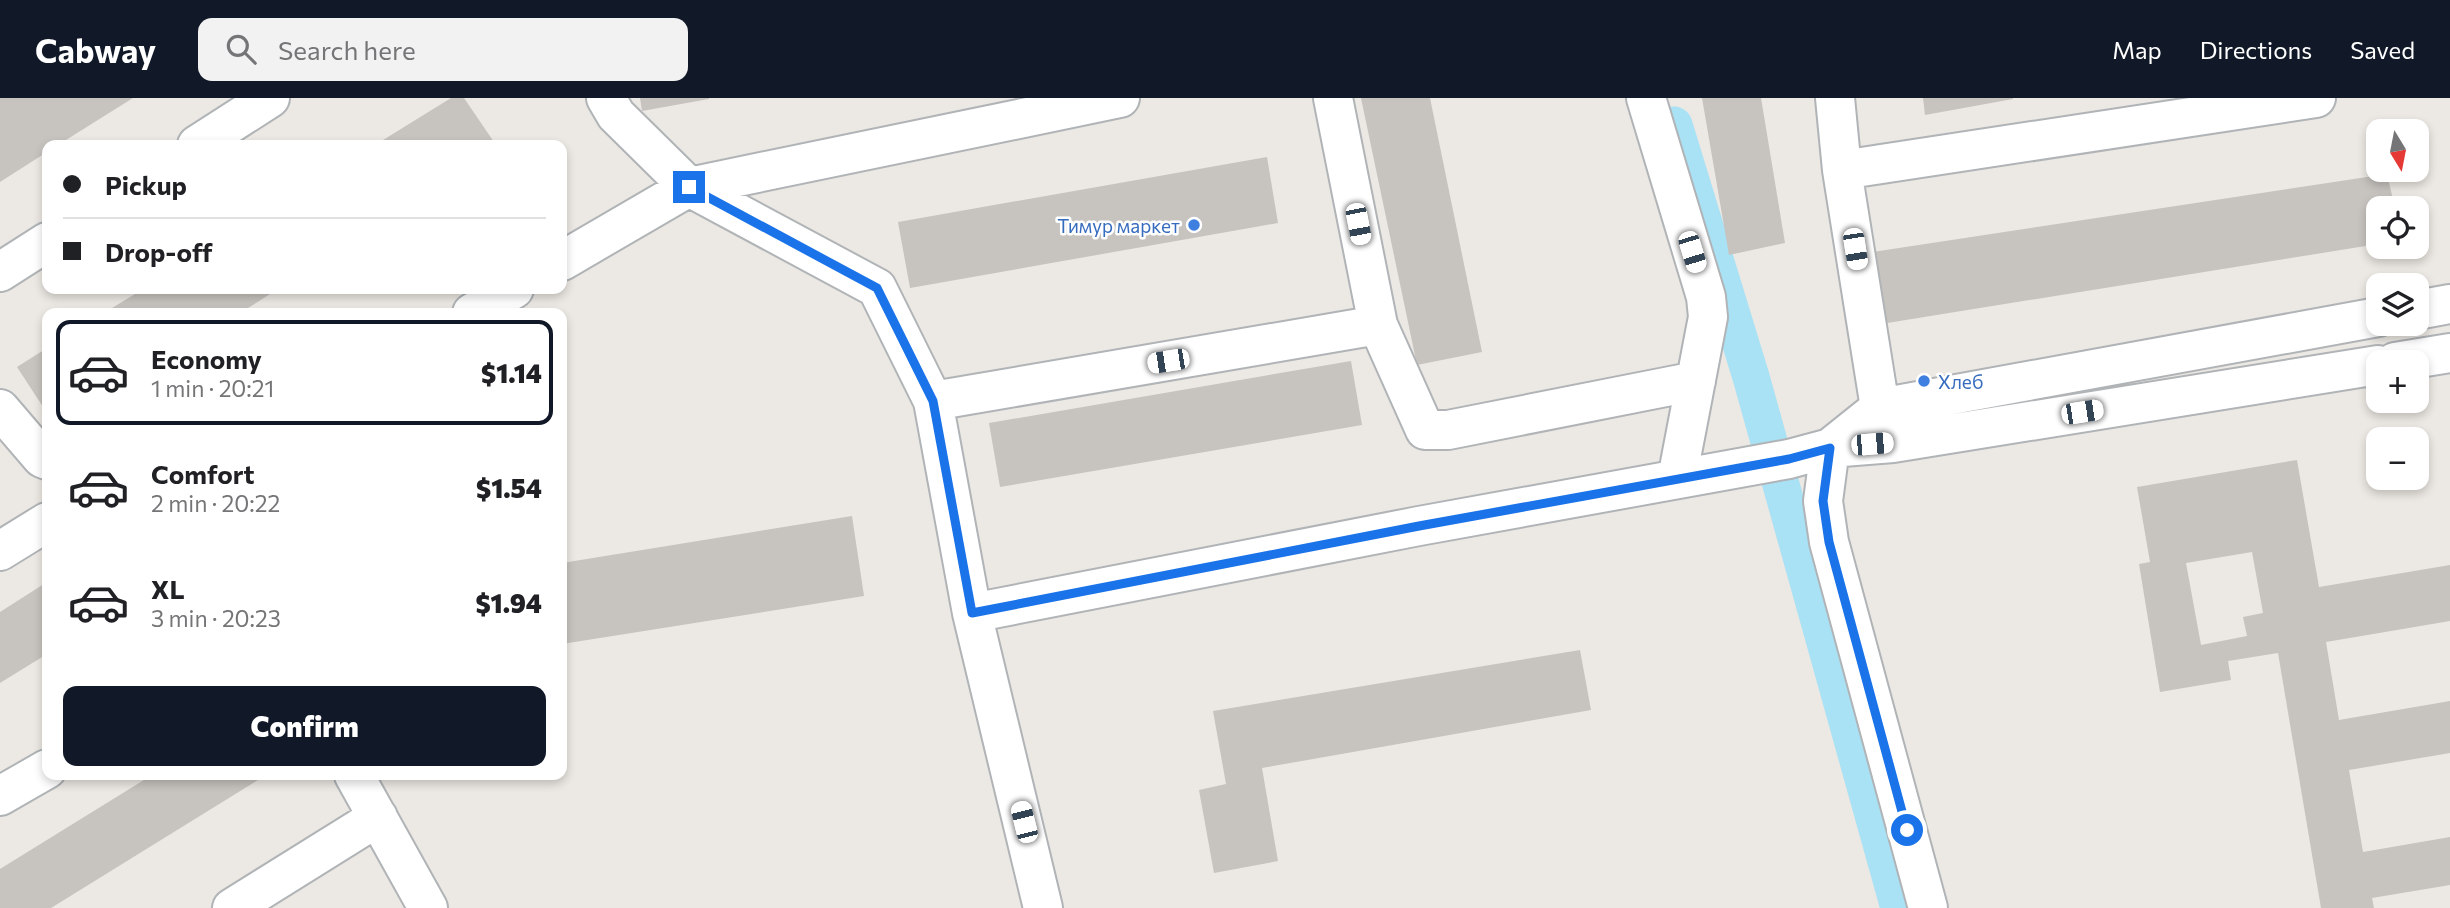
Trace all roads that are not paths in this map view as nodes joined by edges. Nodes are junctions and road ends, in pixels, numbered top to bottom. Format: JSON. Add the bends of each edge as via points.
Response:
{"nodes":[{"id":1,"x":270,"y":98,"type":"edge"},
{"id":2,"x":606,"y":98,"type":"edge"},
{"id":3,"x":1121,"y":98,"type":"edge"},
{"id":4,"x":1333,"y":98,"type":"edge"},
{"id":5,"x":1646,"y":98,"type":"edge"},
{"id":6,"x":1835,"y":98,"type":"edge"},
{"id":7,"x":2316,"y":98,"type":"edge"},
{"id":8,"x":205,"y":140,"type":"edge"},
{"id":9,"x":1842,"y":170,"type":"junction"},
{"id":10,"x":689,"y":187,"type":"junction"},
{"id":11,"x":42,"y":245,"type":"edge"},
{"id":12,"x":567,"y":258,"type":"edge"},
{"id":13,"x":0,"y":272,"type":"edge"},
{"id":14,"x":505,"y":294,"type":"edge"},
{"id":15,"x":2450,"y":304,"type":"edge"},
{"id":16,"x":481,"y":308,"type":"edge"},
{"id":17,"x":2429,"y":308,"type":"edge"},
{"id":18,"x":2366,"y":319,"type":"edge"},
{"id":19,"x":1378,"y":325,"type":"junction"},
{"id":20,"x":2450,"y":353,"type":"edge"},
{"id":21,"x":2429,"y":356,"type":"edge"},
{"id":22,"x":2366,"y":367,"type":"edge"},
{"id":23,"x":1696,"y":381,"type":"junction"},
{"id":24,"x":933,"y":401,"type":"junction"},
{"id":25,"x":1880,"y":408,"type":"junction"},
{"id":26,"x":0,"y":409,"type":"edge"},
{"id":27,"x":1830,"y":448,"type":"junction"},
{"id":28,"x":42,"y":458,"type":"edge"},
{"id":29,"x":1678,"y":479,"type":"junction"},
{"id":30,"x":42,"y":525,"type":"edge"},
{"id":31,"x":0,"y":551,"type":"edge"},
{"id":32,"x":972,"y":613,"type":"junction"},
{"id":33,"x":42,"y":772,"type":"edge"},
{"id":34,"x":357,"y":780,"type":"edge"},
{"id":35,"x":0,"y":796,"type":"edge"},
{"id":36,"x":378,"y":817,"type":"junction"},
{"id":37,"x":232,"y":908,"type":"edge"},
{"id":38,"x":428,"y":908,"type":"edge"},
{"id":39,"x":1043,"y":908,"type":"edge"},
{"id":40,"x":1928,"y":908,"type":"edge"}],
"edges":[{"from":1,"to":8,"type":"lane"},
{"from":2,"to":10,"type":"lane","via":[[616,115]]},
{"from":3,"to":10,"type":"lane"},
{"from":4,"to":19,"type":"lane"},
{"from":5,"to":23,"type":"lane","via":[[1706,298],[1708,317]]},
{"from":6,"to":9,"type":"lane"},
{"from":7,"to":9,"type":"lane"},
{"from":9,"to":25,"type":"lane"},
{"from":10,"to":12,"type":"lane"},
{"from":10,"to":24,"type":"lane","via":[[877,288]]},
{"from":11,"to":13,"type":"lane"},
{"from":14,"to":16,"type":"lane"},
{"from":15,"to":17,"type":"lane"},
{"from":18,"to":25,"type":"lane"},
{"from":19,"to":23,"type":"lane","via":[[1425,430],[1448,430]]},
{"from":19,"to":24,"type":"lane"},
{"from":20,"to":21,"type":"lane"},
{"from":22,"to":27,"type":"lane","via":[[1893,443]]},
{"from":23,"to":29,"type":"lane"},
{"from":24,"to":32,"type":"lane"},
{"from":25,"to":27,"type":"lane"},
{"from":26,"to":28,"type":"lane"},
{"from":27,"to":29,"type":"lane"},
{"from":27,"to":40,"type":"lane","via":[[1823,501],[1829,542]]},
{"from":29,"to":32,"type":"lane"},
{"from":30,"to":31,"type":"lane"},
{"from":32,"to":39,"type":"lane"},
{"from":33,"to":35,"type":"lane"},
{"from":34,"to":36,"type":"lane"},
{"from":36,"to":37,"type":"lane"},
{"from":36,"to":38,"type":"lane"}]}
